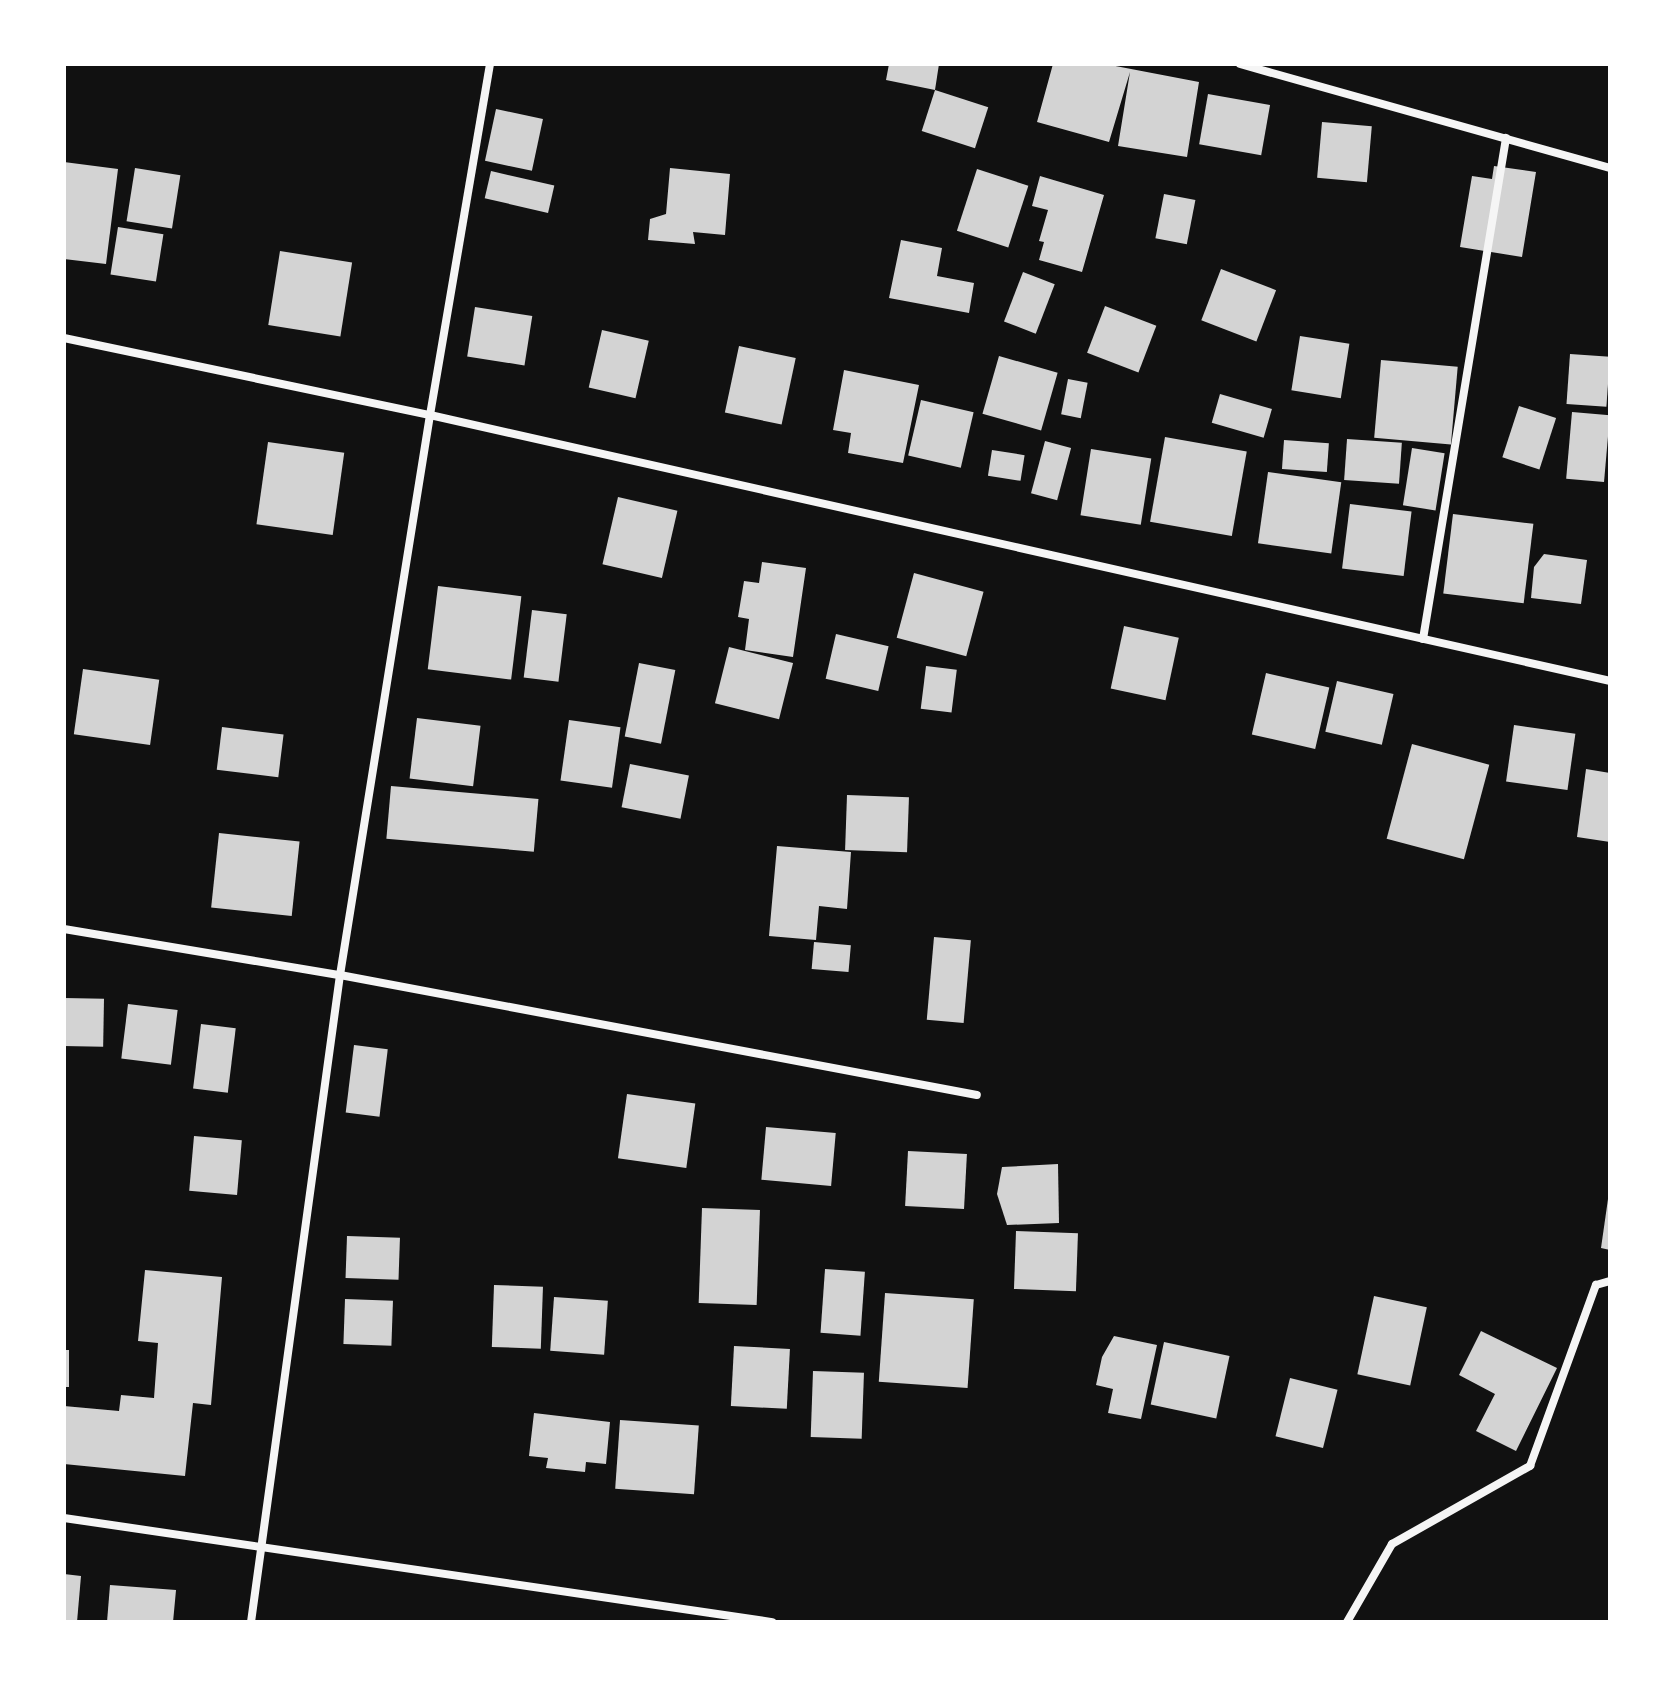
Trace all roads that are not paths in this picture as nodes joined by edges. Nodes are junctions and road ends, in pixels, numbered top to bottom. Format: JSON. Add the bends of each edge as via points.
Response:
{"nodes":[{"id":1,"x":490,"y":64,"type":"edge"},
{"id":2,"x":1240,"y":64,"type":"edge"},
{"id":3,"x":1506,"y":138,"type":"junction"},
{"id":4,"x":1610,"y":168,"type":"edge"},
{"id":5,"x":64,"y":338,"type":"edge"},
{"id":6,"x":430,"y":415,"type":"junction"},
{"id":7,"x":1423,"y":639,"type":"junction"},
{"id":8,"x":1610,"y":681,"type":"edge"},
{"id":9,"x":64,"y":929,"type":"edge"},
{"id":10,"x":340,"y":975,"type":"junction"},
{"id":11,"x":977,"y":1095,"type":"dead end"},
{"id":12,"x":1610,"y":1281,"type":"edge"},
{"id":13,"x":64,"y":1518,"type":"edge"},
{"id":14,"x":262,"y":1548,"type":"junction"},
{"id":15,"x":251,"y":1622,"type":"edge"},
{"id":16,"x":772,"y":1622,"type":"edge"},
{"id":17,"x":1347,"y":1622,"type":"edge"}],
"edges":[{"from":1,"to":6,"type":"street"},
{"from":2,"to":3,"type":"street"},
{"from":3,"to":4,"type":"street"},
{"from":3,"to":7,"type":"street"},
{"from":5,"to":6,"type":"street"},
{"from":6,"to":7,"type":"street"},
{"from":6,"to":10,"type":"street"},
{"from":7,"to":8,"type":"street"},
{"from":9,"to":10,"type":"street"},
{"from":10,"to":11,"type":"street"},
{"from":10,"to":14,"type":"street"},
{"from":12,"to":17,"type":"street","via":[[1596,1285],[1530,1466],[1392,1544]]},
{"from":13,"to":14,"type":"street"},
{"from":14,"to":15,"type":"street"},
{"from":14,"to":16,"type":"street"}]}
